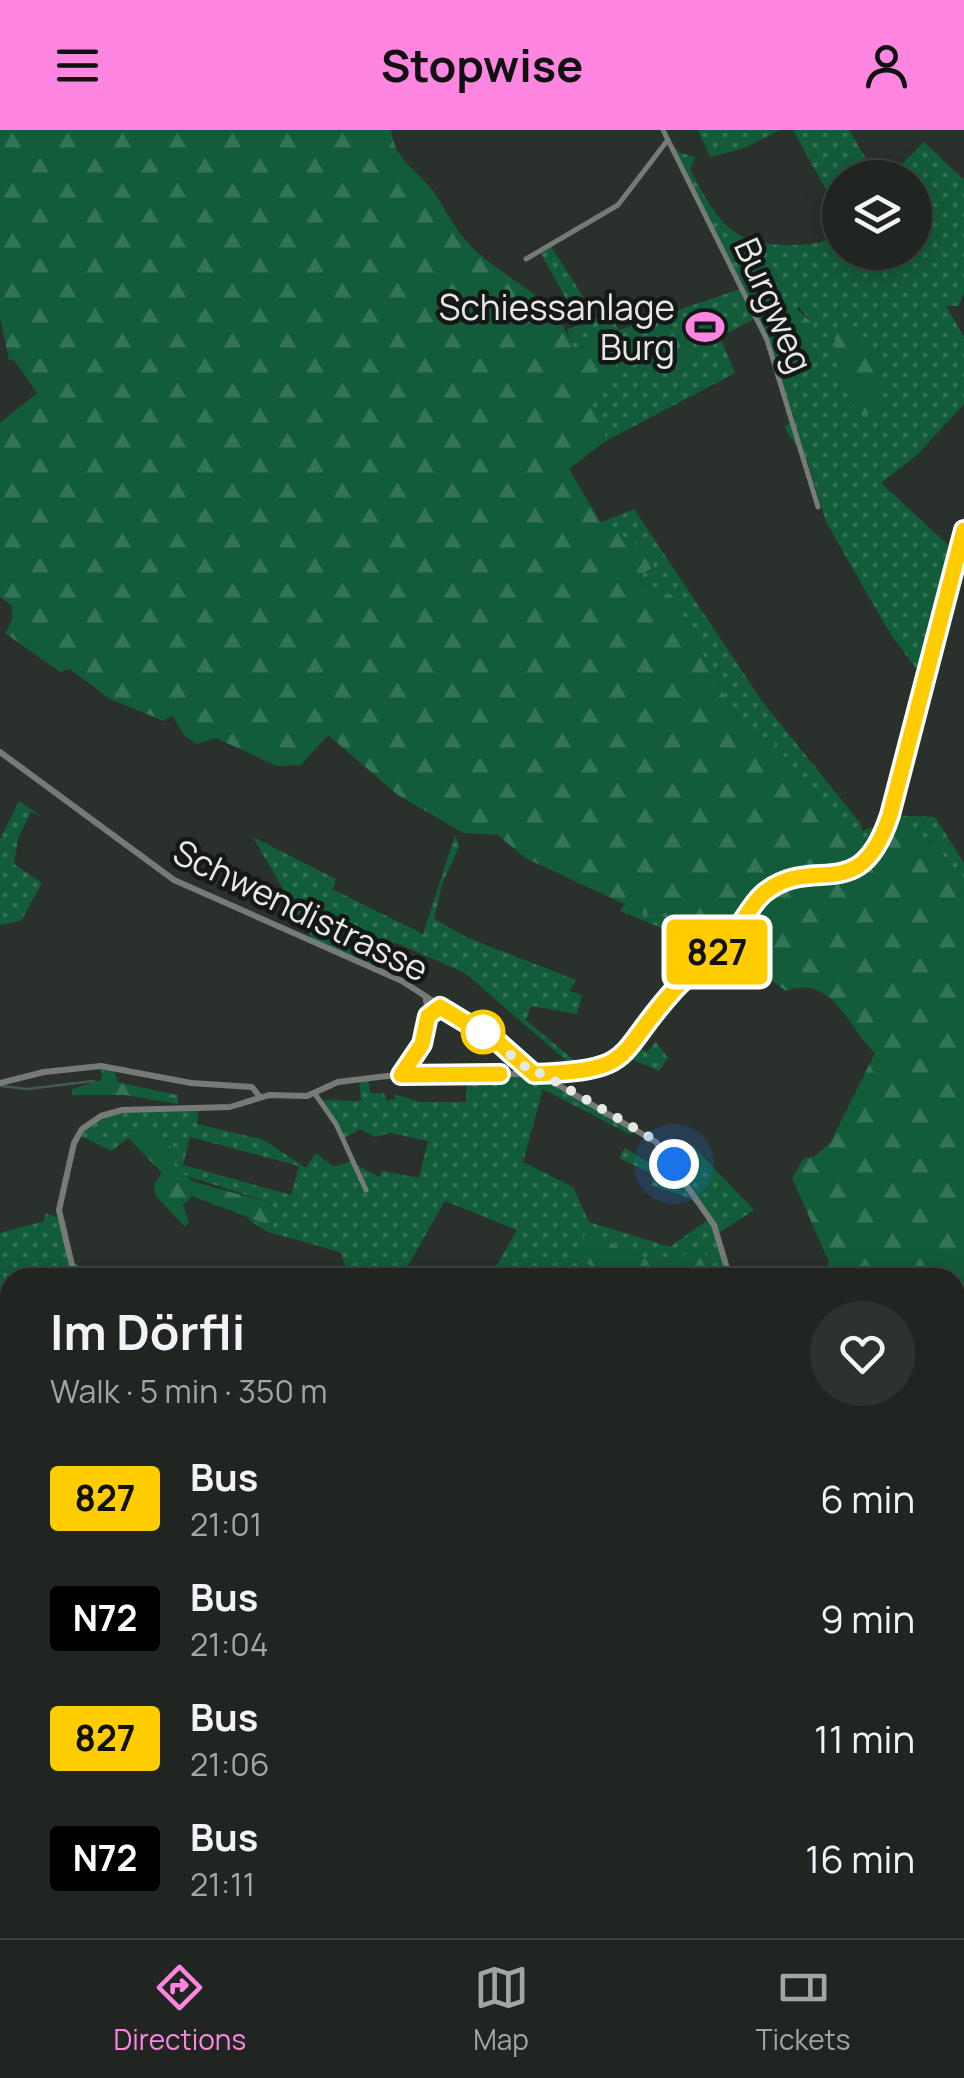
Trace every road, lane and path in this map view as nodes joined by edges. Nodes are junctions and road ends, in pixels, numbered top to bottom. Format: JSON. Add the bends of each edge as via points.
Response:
{"nodes":[{"id":1,"x":663,"y":130,"type":"edge"},
{"id":2,"x":667,"y":141,"type":"junction"},
{"id":3,"x":526,"y":260,"type":"dead end"},
{"id":4,"x":818,"y":507,"type":"dead end"},
{"id":5,"x":964,"y":530,"type":"edge"},
{"id":6,"x":0,"y":752,"type":"edge"},
{"id":7,"x":425,"y":998,"type":"junction"},
{"id":8,"x":440,"y":1007,"type":"junction"},
{"id":9,"x":428,"y":1016,"type":"junction"},
{"id":10,"x":538,"y":1073,"type":"junction"},
{"id":11,"x":401,"y":1075,"type":"junction"},
{"id":12,"x":0,"y":1083,"type":"edge"},
{"id":13,"x":315,"y":1094,"type":"junction"},
{"id":14,"x":260,"y":1097,"type":"junction"},
{"id":15,"x":366,"y":1190,"type":"dead end"},
{"id":16,"x":72,"y":1268,"type":"edge"},
{"id":17,"x":727,"y":1268,"type":"edge"}],
"edges":[{"from":1,"to":2,"type":"street","name":"Burgweg"},
{"from":2,"to":3,"type":"street","via":[[618,205]]},
{"from":2,"to":4,"type":"street","name":"Burgweg","via":[[767,340]]},
{"from":5,"to":10,"type":"street","via":[[882,837],[870,856],[852,870],[770,889],[674,990],[624,1056],[589,1070]]},
{"from":6,"to":7,"type":"street","name":"Schwendistrasse","via":[[190,889],[402,980]]},
{"from":7,"to":8,"type":"street","name":"Schwendistrasse"},
{"from":7,"to":9,"type":"street"},
{"from":8,"to":9,"type":"street"},
{"from":8,"to":10,"type":"street","name":"Schwendistrasse"},
{"from":9,"to":11,"type":"street","via":[[422,1044]]},
{"from":10,"to":11,"type":"street"},
{"from":10,"to":17,"type":"street","name":"Schwendistrasse","via":[[663,1150],[718,1233]]},
{"from":11,"to":13,"type":"street","via":[[338,1082]]},
{"from":12,"to":14,"type":"street","via":[[114,1066],[184,1082],[252,1087]]},
{"from":13,"to":14,"type":"street"},
{"from":13,"to":15,"type":"street"},
{"from":14,"to":16,"type":"street","via":[[230,1107],[122,1110],[82,1130],[58,1210]]}]}
